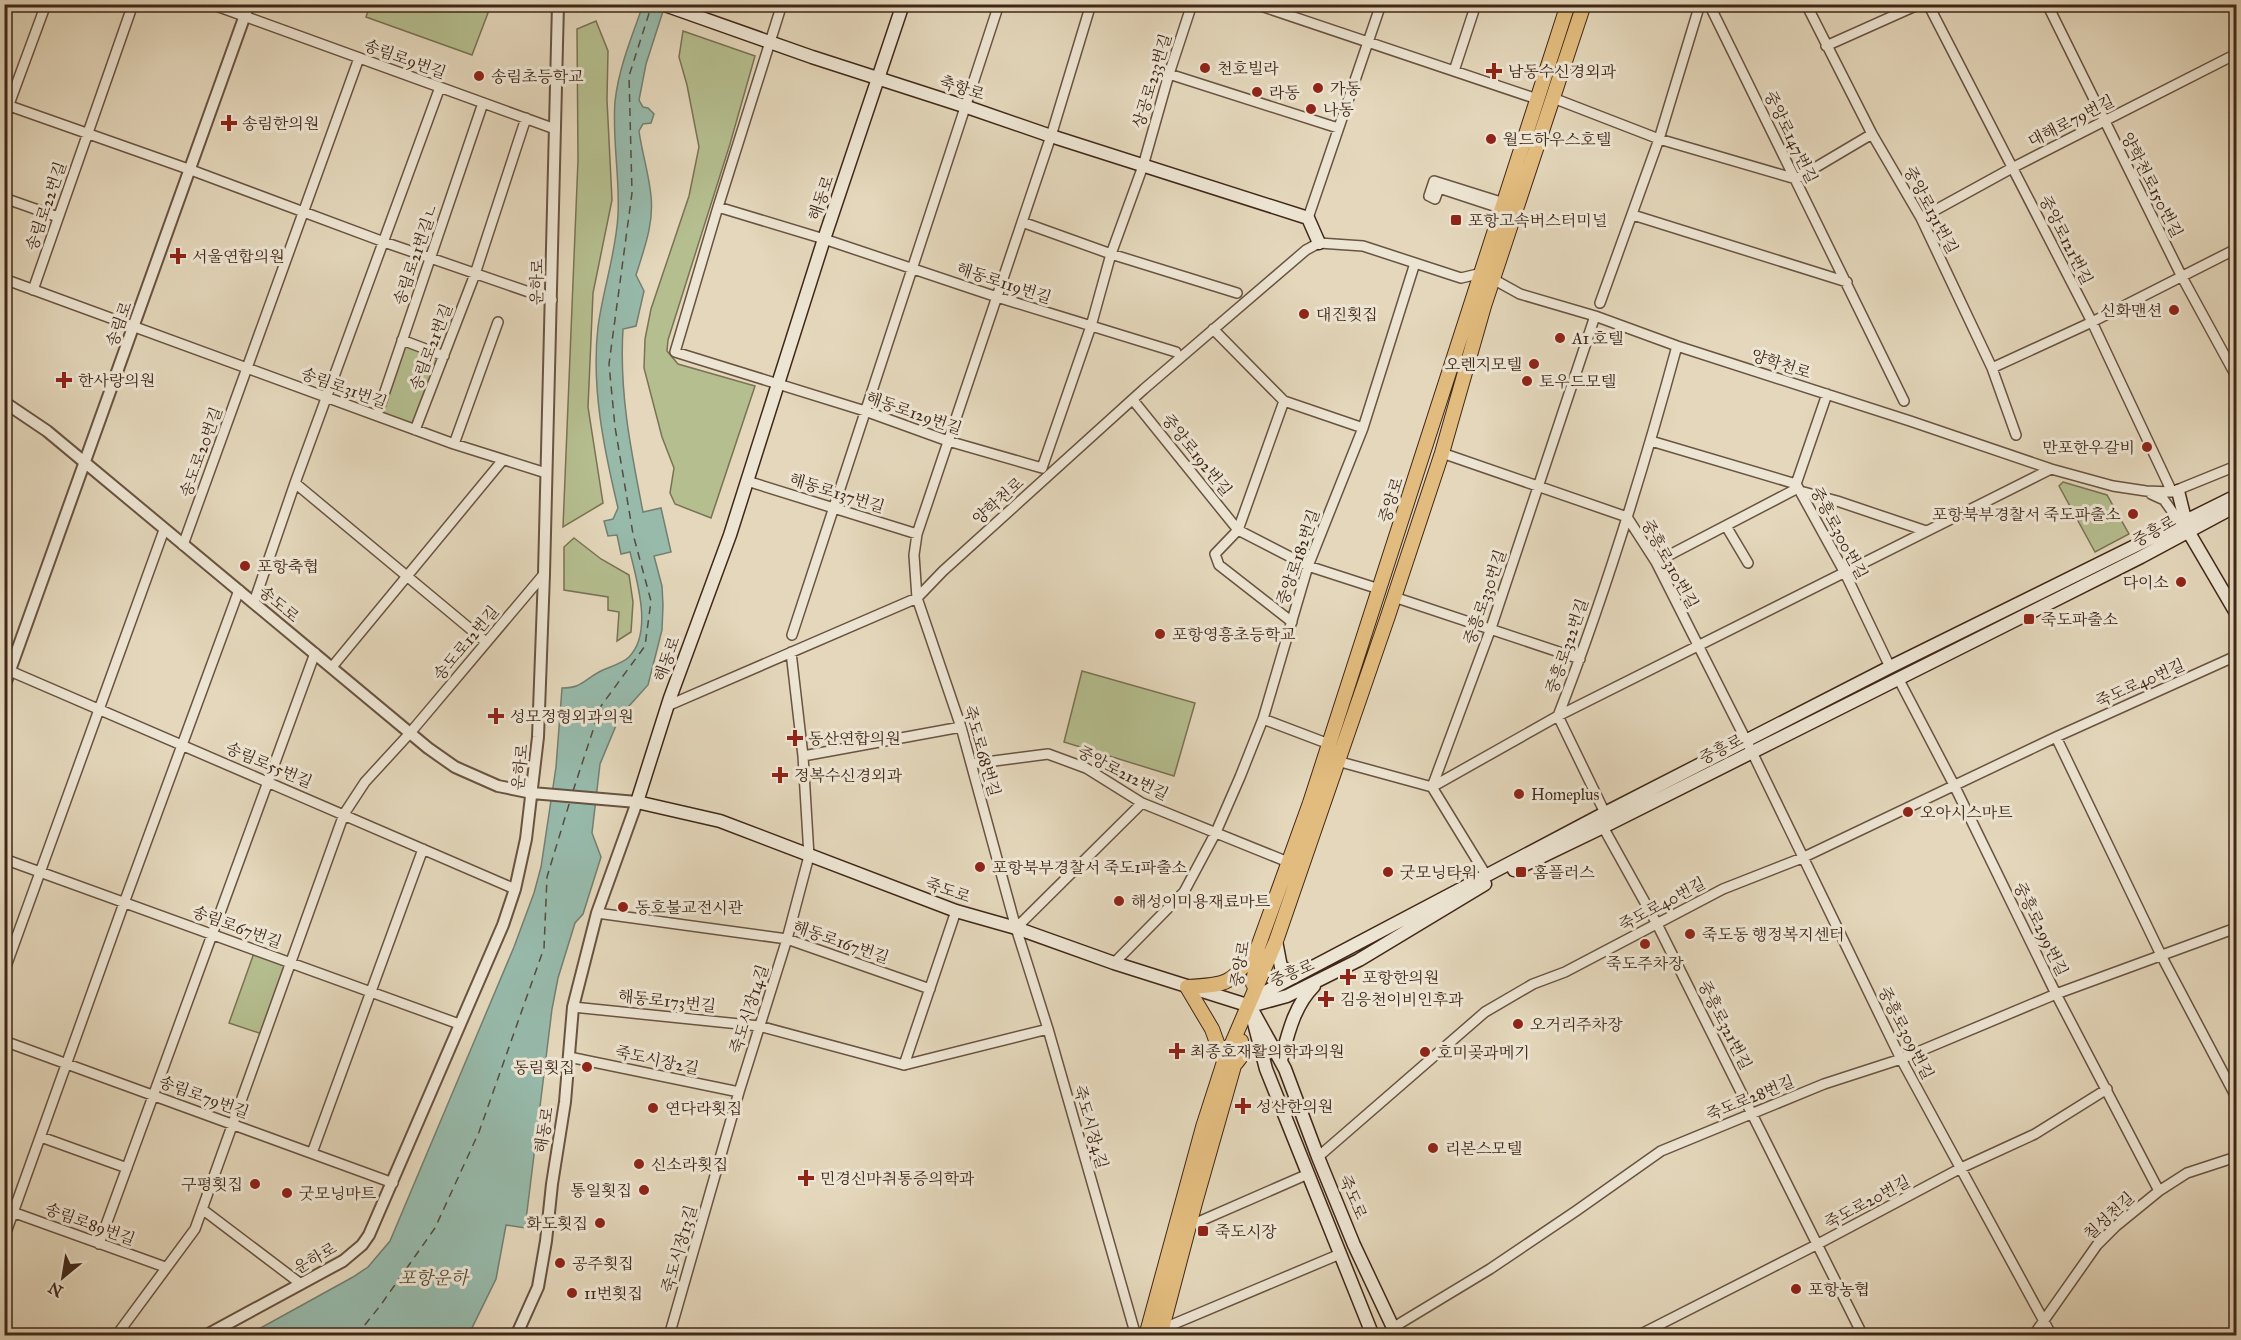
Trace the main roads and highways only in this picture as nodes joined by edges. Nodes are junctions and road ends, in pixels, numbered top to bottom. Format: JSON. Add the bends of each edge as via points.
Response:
{"nodes":[{"id":1,"x":662,"y":4,"type":"edge"},
{"id":2,"x":903,"y":4,"type":"edge"},
{"id":3,"x":1568,"y":4,"type":"edge"},
{"id":4,"x":1584,"y":4,"type":"edge"},
{"id":5,"x":879,"y":79,"type":"junction"},
{"id":6,"x":1508,"y":207,"type":"junction"},
{"id":7,"x":1318,"y":243,"type":"road end"},
{"id":8,"x":1488,"y":275,"type":"junction"},
{"id":9,"x":2175,"y":492,"type":"road end"},
{"id":10,"x":2236,"y":496,"type":"edge"},
{"id":11,"x":2236,"y":506,"type":"edge"},
{"id":12,"x":2185,"y":526,"type":"junction"},
{"id":13,"x":2236,"y":613,"type":"edge"},
{"id":14,"x":1749,"y":747,"type":"junction"},
{"id":15,"x":637,"y":802,"type":"joint"},
{"id":16,"x":1276,"y":940,"type":"junction"},
{"id":17,"x":1258,"y":947,"type":"junction"},
{"id":18,"x":1299,"y":974,"type":"junction"},
{"id":19,"x":1322,"y":979,"type":"junction"},
{"id":20,"x":1187,"y":987,"type":"junction"},
{"id":21,"x":1250,"y":1006,"type":"junction"},
{"id":22,"x":1262,"y":1054,"type":"junction"},
{"id":23,"x":1281,"y":1060,"type":"junction"},
{"id":24,"x":1229,"y":1063,"type":"junction"},
{"id":25,"x":1161,"y":1332,"type":"edge"},
{"id":26,"x":1392,"y":1333,"type":"edge"},
{"id":27,"x":1146,"y":1335,"type":"edge"},
{"id":28,"x":1373,"y":1335,"type":"edge"}],
"edges":[{"from":1,"to":5,"type":"main road","name":"축항로"},
{"from":2,"to":5,"type":"main road","name":"해동로"},
{"from":3,"to":6,"type":"main road","name":"중앙로"},
{"from":4,"to":6,"type":"main road","name":"중앙로","via":[[1553,98]]},
{"from":5,"to":7,"type":"main road","name":"축항로","via":[[1308,218]]},
{"from":5,"to":15,"type":"main road","name":"해동로","via":[[730,535],[667,706]]},
{"from":6,"to":8,"type":"main road","name":"중앙로"},
{"from":8,"to":16,"type":"main road","name":"중앙로","via":[[1442,453]]},
{"from":8,"to":17,"type":"main road","name":"중앙로"},
{"from":9,"to":12,"type":"main road"},
{"from":10,"to":12,"type":"main road","name":"중흥로"},
{"from":11,"to":12,"type":"main road","name":"중흥로"},
{"from":12,"to":13,"type":"main road"},
{"from":12,"to":14,"type":"main road","name":"중흥로","via":[[1890,667]]},
{"from":12,"to":14,"type":"main road","name":"중흥로","via":[[2141,557],[1899,678]]},
{"from":14,"to":18,"type":"main road","name":"중흥로","via":[[1605,813]]},
{"from":14,"to":19,"type":"main road","name":"중흥로","via":[[1603,827],[1487,883]]},
{"from":15,"to":20,"type":"main road","name":"죽도로","via":[[720,821],[956,911]]},
{"from":16,"to":18,"type":"main road","via":[[1281,967]]},
{"from":16,"to":21,"type":"main road","name":"중앙로"},
{"from":17,"to":20,"type":"main road","via":[[1233,979],[1214,986]]},
{"from":17,"to":21,"type":"main road","name":"중앙로"},
{"from":18,"to":21,"type":"main road","name":"중흥로","via":[[1267,991]]},
{"from":19,"to":21,"type":"main road","name":"중흥로","via":[[1287,996]]},
{"from":19,"to":23,"type":"main road","via":[[1306,994],[1296,1012]]},
{"from":20,"to":21,"type":"main road","name":"죽도로"},
{"from":20,"to":24,"type":"main road"},
{"from":21,"to":22,"type":"main road","name":"죽도로"},
{"from":21,"to":23,"type":"main road","name":"죽도로"},
{"from":21,"to":24,"type":"main road","name":"중앙로"},
{"from":22,"to":24,"type":"main road","via":[[1246,1050]]},
{"from":22,"to":28,"type":"main road","name":"죽도로"},
{"from":23,"to":26,"type":"main road","name":"죽도로"},
{"from":24,"to":25,"type":"main road","name":"중앙로"},
{"from":24,"to":27,"type":"main road","name":"중앙로","via":[[1203,1127]]}]}
